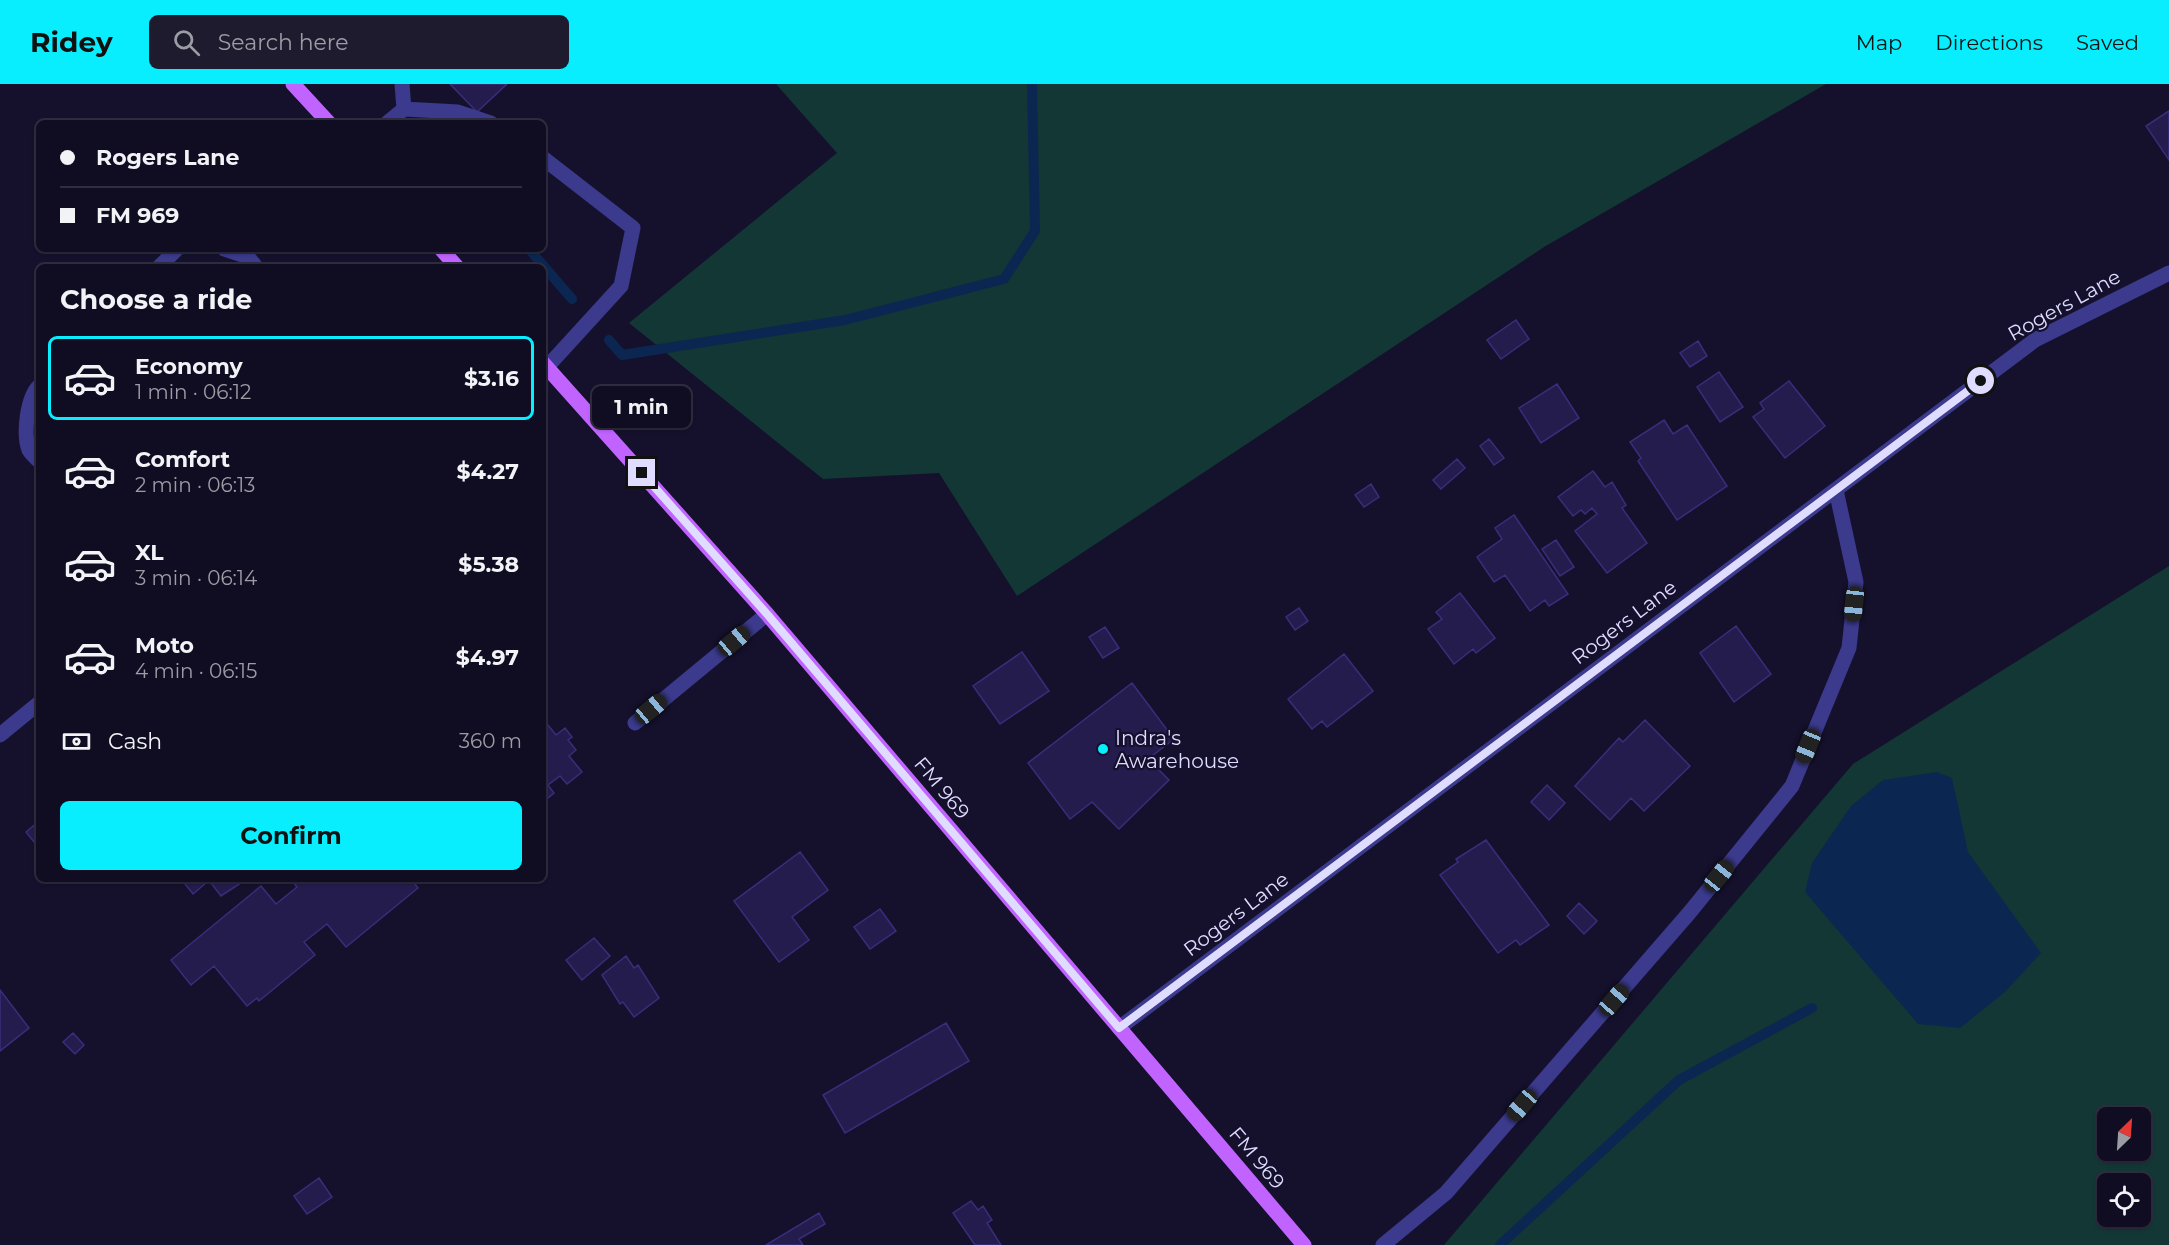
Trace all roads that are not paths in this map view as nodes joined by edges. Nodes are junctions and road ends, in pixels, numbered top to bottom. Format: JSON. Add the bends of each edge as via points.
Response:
{"nodes":[{"id":1,"x":293,"y":84,"type":"edge"},
{"id":2,"x":402,"y":84,"type":"edge"},
{"id":3,"x":404,"y":109,"type":"junction"},
{"id":4,"x":326,"y":120,"type":"edge"},
{"id":5,"x":391,"y":120,"type":"edge"},
{"id":6,"x":482,"y":120,"type":"edge"},
{"id":7,"x":546,"y":160,"type":"edge"},
{"id":8,"x":174,"y":252,"type":"edge"},
{"id":9,"x":233,"y":252,"type":"edge"},
{"id":10,"x":444,"y":252,"type":"edge"},
{"id":11,"x":162,"y":264,"type":"edge"},
{"id":12,"x":254,"y":264,"type":"edge"},
{"id":13,"x":454,"y":264,"type":"edge"},
{"id":14,"x":2169,"y":273,"type":"edge"},
{"id":15,"x":546,"y":364,"type":"edge"},
{"id":16,"x":546,"y":366,"type":"edge"},
{"id":17,"x":36,"y":389,"type":"edge"},
{"id":18,"x":36,"y":458,"type":"edge"},
{"id":19,"x":1836,"y":490,"type":"junction"},
{"id":20,"x":767,"y":614,"type":"junction"},
{"id":21,"x":36,"y":705,"type":"edge"},
{"id":22,"x":635,"y":723,"type":"dead end"},
{"id":23,"x":0,"y":735,"type":"edge"},
{"id":24,"x":1119,"y":1028,"type":"junction"},
{"id":25,"x":1304,"y":1245,"type":"edge"},
{"id":26,"x":1383,"y":1245,"type":"edge"}],
"edges":[{"from":1,"to":4,"type":"main road"},
{"from":2,"to":3,"type":"street"},
{"from":3,"to":5,"type":"street"},
{"from":3,"to":6,"type":"street","via":[[458,112]]},
{"from":7,"to":15,"type":"street","via":[[633,228],[621,286]]},
{"from":8,"to":11,"type":"street"},
{"from":9,"to":12,"type":"street","via":[[248,257]]},
{"from":10,"to":13,"type":"main road"},
{"from":14,"to":19,"type":"street","name":"Rogers Lane","via":[[2035,340]]},
{"from":16,"to":20,"type":"main road","name":"FM 969","number":"FM 969"},
{"from":17,"to":18,"type":"street","via":[[31,394],[27,419],[29,451]]},
{"from":19,"to":24,"type":"street","name":"Rogers Lane"},
{"from":19,"to":26,"type":"street","via":[[1856,582],[1849,648],[1792,786],[1690,912],[1446,1193]]},
{"from":20,"to":22,"type":"street"},
{"from":20,"to":24,"type":"main road","name":"FM 969","number":"FM 969"},
{"from":21,"to":23,"type":"street"},
{"from":24,"to":25,"type":"main road","name":"FM 969","number":"FM 969"}]}
